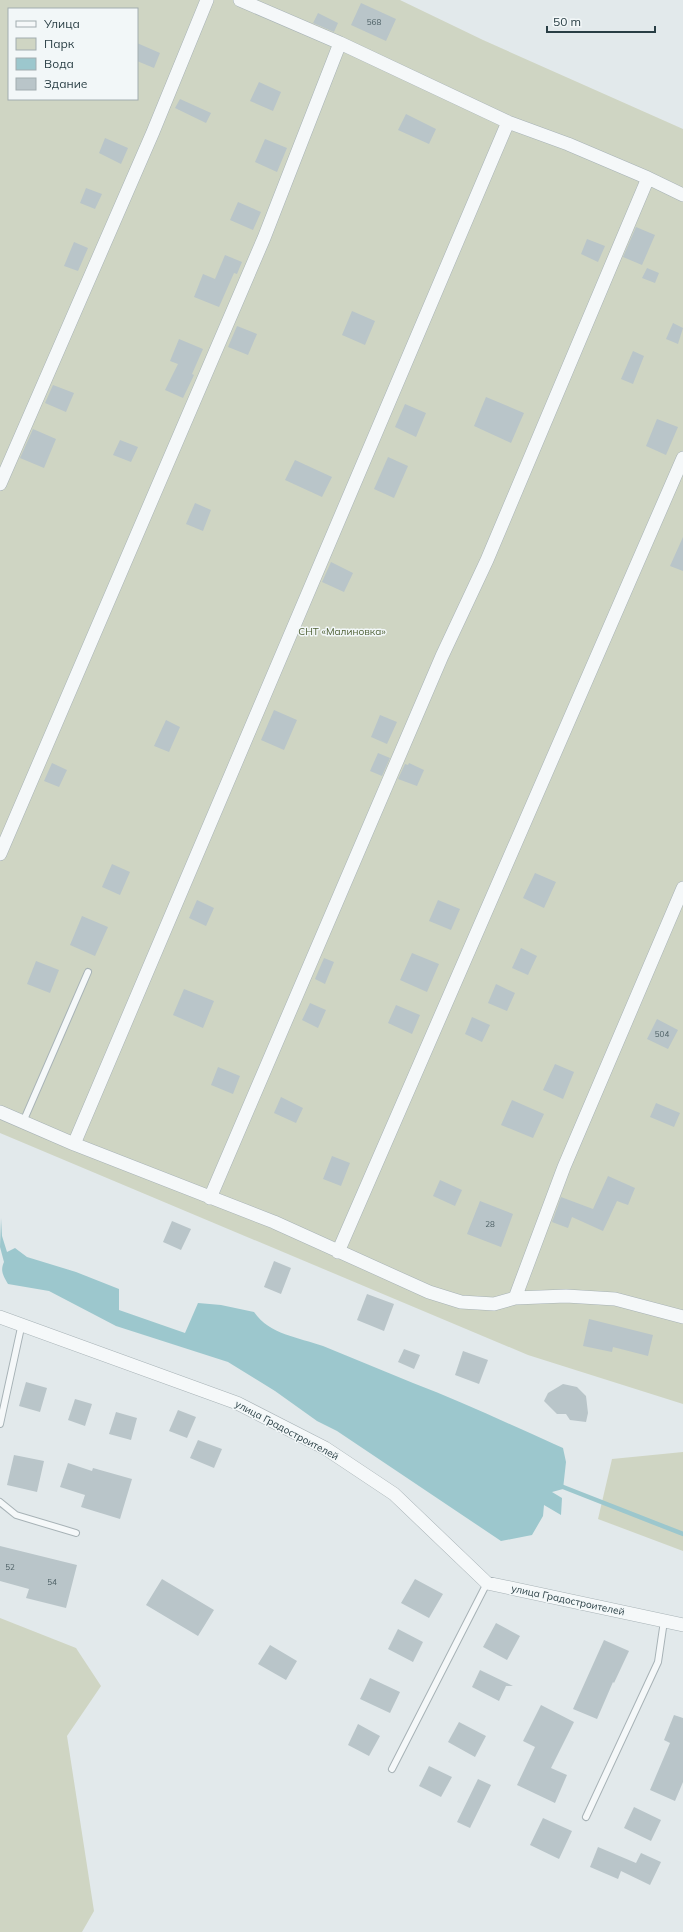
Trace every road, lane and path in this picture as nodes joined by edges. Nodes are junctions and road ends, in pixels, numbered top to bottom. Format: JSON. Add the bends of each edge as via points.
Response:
{"nodes":[{"id":1,"x":207,"y":0,"type":"edge"},
{"id":2,"x":240,"y":0,"type":"edge"},
{"id":3,"x":340,"y":43,"type":"junction"},
{"id":4,"x":508,"y":122,"type":"junction"},
{"id":5,"x":648,"y":178,"type":"junction"},
{"id":6,"x":683,"y":195,"type":"edge"},
{"id":7,"x":683,"y":458,"type":"edge"},
{"id":8,"x":0,"y":484,"type":"edge"},
{"id":9,"x":0,"y":854,"type":"edge"},
{"id":10,"x":683,"y":888,"type":"edge"},
{"id":11,"x":88,"y":972,"type":"dead end"},
{"id":12,"x":0,"y":1112,"type":"edge"},
{"id":13,"x":23,"y":1122,"type":"junction"},
{"id":14,"x":74,"y":1144,"type":"junction"},
{"id":15,"x":210,"y":1198,"type":"junction"},
{"id":16,"x":338,"y":1252,"type":"junction"},
{"id":17,"x":515,"y":1298,"type":"junction"},
{"id":18,"x":0,"y":1317,"type":"edge"},
{"id":19,"x":683,"y":1317,"type":"edge"},
{"id":20,"x":22,"y":1324,"type":"junction"},
{"id":21,"x":0,"y":1424,"type":"edge"},
{"id":22,"x":0,"y":1502,"type":"edge"},
{"id":23,"x":76,"y":1533,"type":"dead end"},
{"id":24,"x":487,"y":1583,"type":"junction"},
{"id":25,"x":664,"y":1621,"type":"junction"},
{"id":26,"x":683,"y":1625,"type":"edge"},
{"id":27,"x":392,"y":1769,"type":"dead end"},
{"id":28,"x":586,"y":1817,"type":"dead end"}],
"edges":[{"from":1,"to":8,"type":"street","via":[[153,132]]},
{"from":2,"to":3,"type":"street"},
{"from":3,"to":4,"type":"street"},
{"from":3,"to":9,"type":"street","via":[[264,238]]},
{"from":4,"to":5,"type":"street"},
{"from":4,"to":14,"type":"street"},
{"from":5,"to":6,"type":"street"},
{"from":5,"to":15,"type":"street"},
{"from":7,"to":16,"type":"street"},
{"from":10,"to":17,"type":"street","via":[[564,1167]]},
{"from":11,"to":13,"type":"lane"},
{"from":12,"to":13,"type":"street"},
{"from":13,"to":14,"type":"street"},
{"from":14,"to":15,"type":"street"},
{"from":15,"to":16,"type":"street","via":[[274,1222]]},
{"from":16,"to":17,"type":"street","via":[[428,1292],[461,1302],[494,1304]]},
{"from":17,"to":19,"type":"street","via":[[566,1296],[615,1299]]},
{"from":18,"to":20,"type":"street","name":"улица Градостроителей"},
{"from":20,"to":21,"type":"lane"},
{"from":20,"to":24,"type":"street","name":"улица Градостроителей","via":[[237,1403],[325,1448],[394,1494]]},
{"from":22,"to":23,"type":"lane","via":[[16,1515]]},
{"from":24,"to":25,"type":"street","name":"улица Градостроителей"},
{"from":24,"to":27,"type":"lane"},
{"from":25,"to":26,"type":"street","name":"улица Градостроителей"},
{"from":25,"to":28,"type":"lane","via":[[658,1662]]}]}
